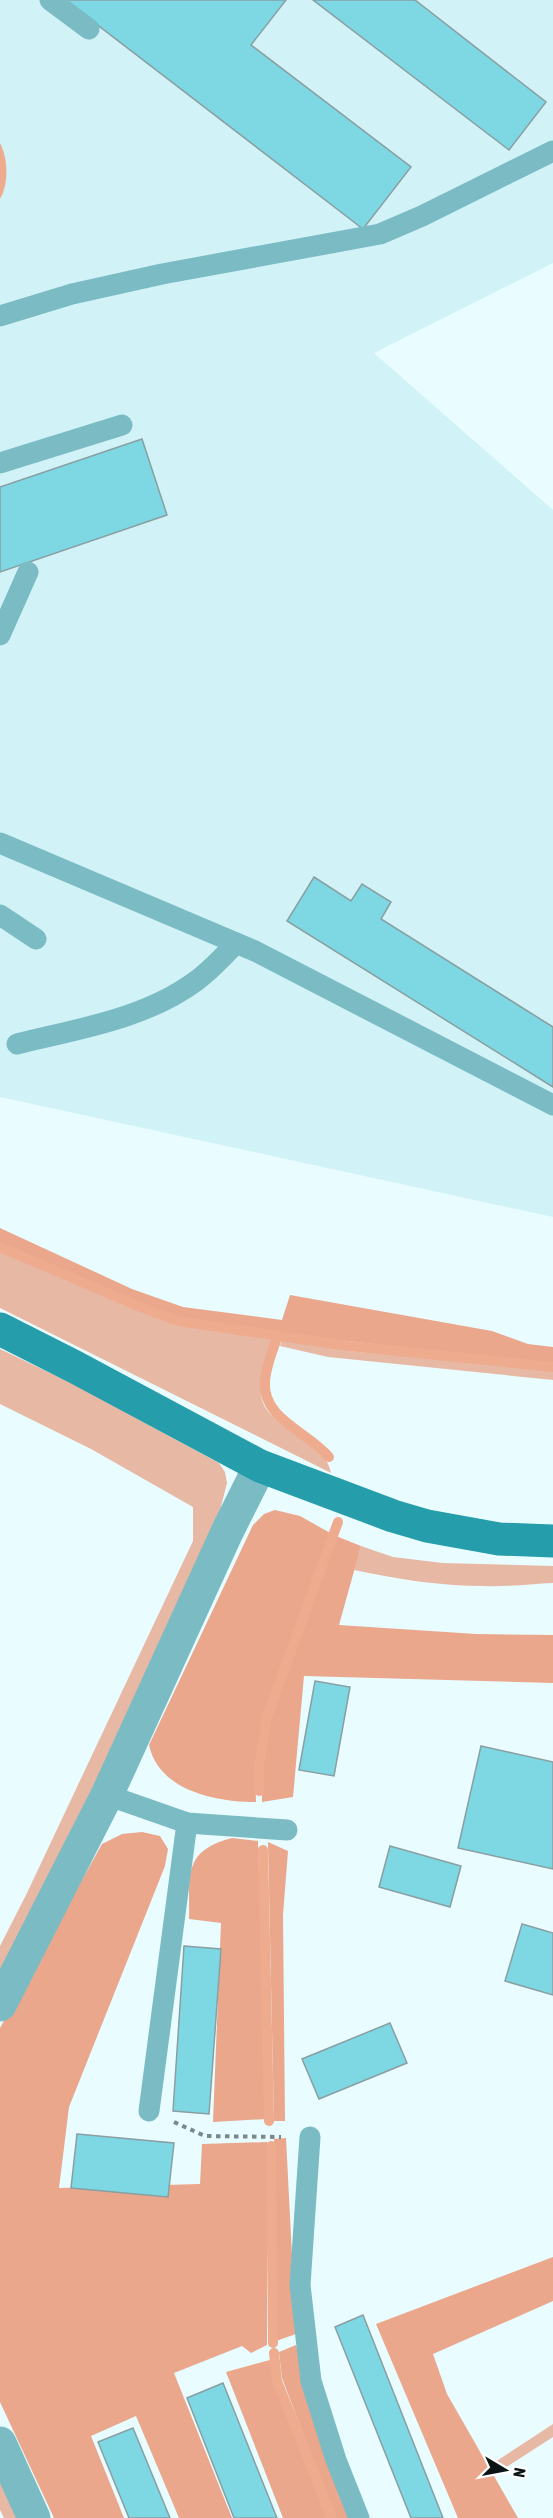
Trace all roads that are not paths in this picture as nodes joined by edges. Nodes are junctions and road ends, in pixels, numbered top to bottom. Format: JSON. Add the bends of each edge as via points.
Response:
{"nodes":[{"id":1,"x":50,"y":0,"type":"edge"},
{"id":2,"x":89,"y":29,"type":"dead end"},
{"id":3,"x":553,"y":151,"type":"edge"},
{"id":4,"x":0,"y":316,"type":"edge"},
{"id":5,"x":122,"y":425,"type":"dead end"},
{"id":6,"x":0,"y":463,"type":"edge"},
{"id":7,"x":28,"y":572,"type":"dead end"},
{"id":8,"x":0,"y":635,"type":"edge"},
{"id":9,"x":0,"y":843,"type":"edge"},
{"id":10,"x":0,"y":915,"type":"edge"},
{"id":11,"x":36,"y":939,"type":"dead end"},
{"id":12,"x":236,"y":943,"type":"junction"},
{"id":13,"x":17,"y":1044,"type":"dead end"},
{"id":14,"x":553,"y":1105,"type":"edge"},
{"id":15,"x":0,"y":1329,"type":"edge"},
{"id":16,"x":260,"y":1466,"type":"junction"},
{"id":17,"x":553,"y":1541,"type":"edge"},
{"id":18,"x":107,"y":1795,"type":"junction"},
{"id":19,"x":187,"y":1823,"type":"junction"},
{"id":20,"x":287,"y":1830,"type":"dead end"},
{"id":21,"x":0,"y":2005,"type":"edge"},
{"id":22,"x":149,"y":2110,"type":"road end"},
{"id":23,"x":310,"y":2137,"type":"road end"},
{"id":24,"x":0,"y":2443,"type":"edge"},
{"id":25,"x":34,"y":2518,"type":"edge"},
{"id":26,"x":359,"y":2518,"type":"edge"}],
"edges":[{"from":1,"to":2,"type":"lane"},
{"from":3,"to":4,"type":"lane","via":[[380,234],[150,276]]},
{"from":5,"to":6,"type":"lane"},
{"from":7,"to":8,"type":"lane"},
{"from":9,"to":12,"type":"lane"},
{"from":10,"to":11,"type":"lane"},
{"from":12,"to":13,"type":"lane","via":[[194,983],[137,1013]]},
{"from":12,"to":14,"type":"lane"},
{"from":15,"to":16,"type":"street"},
{"from":16,"to":17,"type":"street","via":[[427,1526],[499,1539]]},
{"from":16,"to":18,"type":"street"},
{"from":18,"to":19,"type":"lane"},
{"from":18,"to":21,"type":"street"},
{"from":19,"to":20,"type":"lane"},
{"from":19,"to":22,"type":"lane"},
{"from":23,"to":26,"type":"lane","via":[[300,2285],[311,2381]]},
{"from":24,"to":25,"type":"street"}]}
